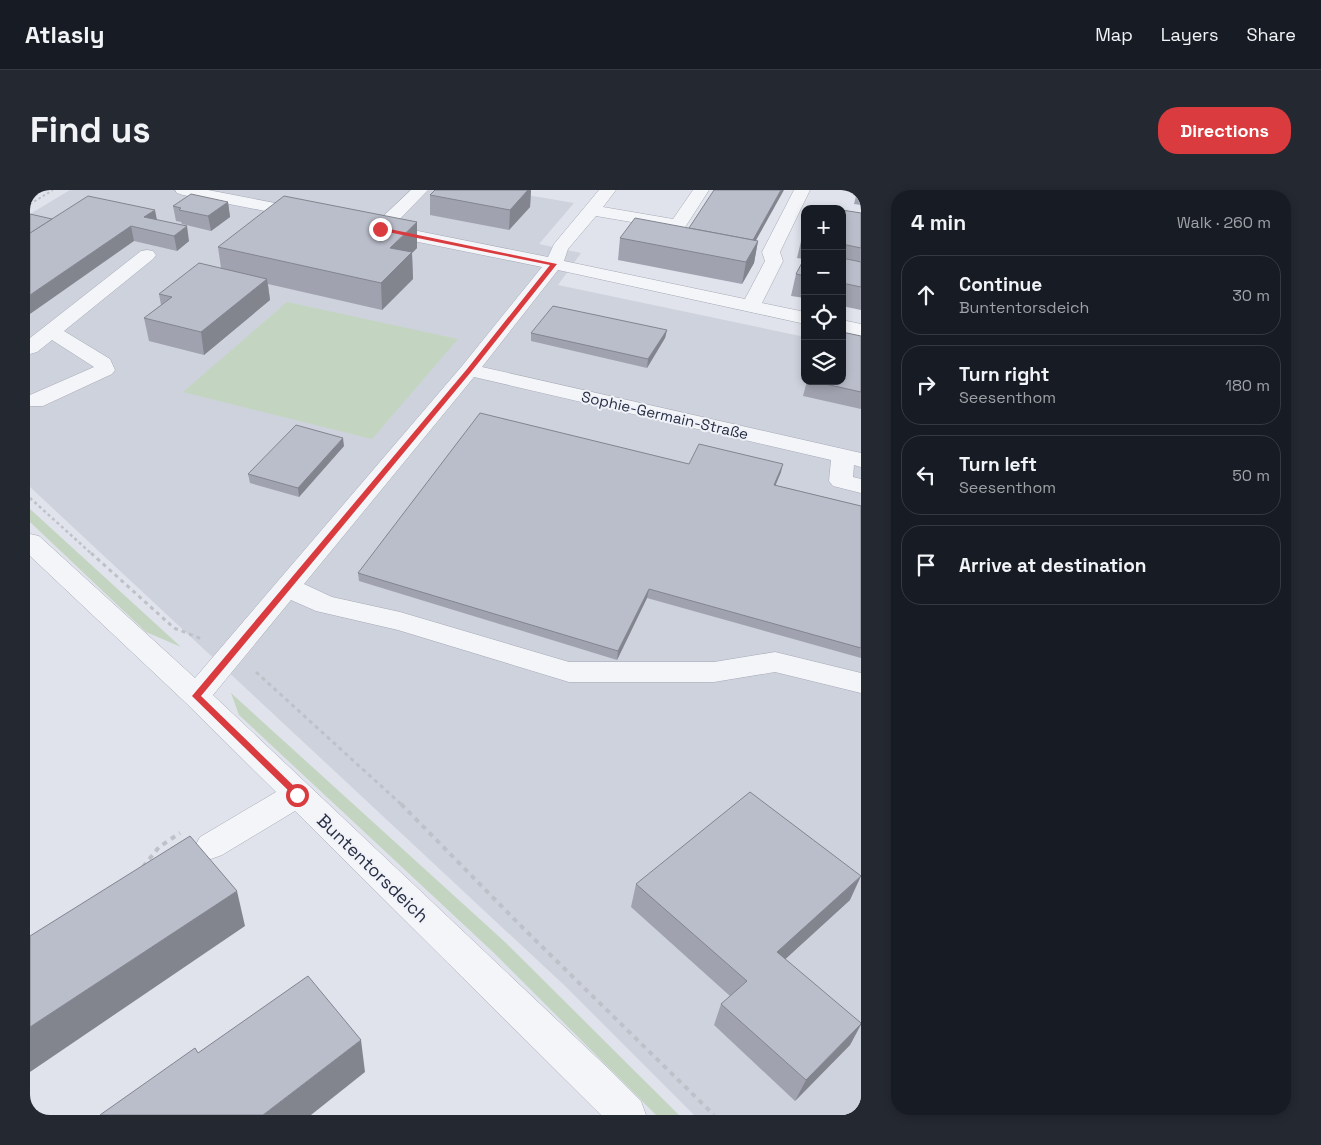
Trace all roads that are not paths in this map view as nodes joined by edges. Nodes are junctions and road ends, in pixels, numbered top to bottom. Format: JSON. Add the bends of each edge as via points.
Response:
{"nodes":[{"id":1,"x":183,"y":190,"type":"edge"},
{"id":2,"x":420,"y":190,"type":"edge"},
{"id":3,"x":608,"y":190,"type":"edge"},
{"id":4,"x":701,"y":190,"type":"edge"},
{"id":5,"x":802,"y":190,"type":"edge"},
{"id":6,"x":592,"y":210,"type":"junction"},
{"id":7,"x":322,"y":217,"type":"edge"},
{"id":8,"x":678,"y":225,"type":"junction"},
{"id":9,"x":668,"y":241,"type":"edge"},
{"id":10,"x":147,"y":255,"type":"dead end"},
{"id":11,"x":754,"y":257,"type":"edge"},
{"id":12,"x":774,"y":261,"type":"junction"},
{"id":13,"x":554,"y":264,"type":"junction"},
{"id":14,"x":751,"y":306,"type":"junction"},
{"id":15,"x":801,"y":317,"type":"edge"},
{"id":16,"x":846,"y":327,"type":"edge"},
{"id":17,"x":861,"y":330,"type":"edge"},
{"id":18,"x":52,"y":332,"type":"junction"},
{"id":19,"x":30,"y":348,"type":"edge"},
{"id":20,"x":469,"y":370,"type":"junction"},
{"id":21,"x":34,"y":401,"type":"dead end"},
{"id":22,"x":852,"y":458,"type":"edge"},
{"id":23,"x":861,"y":486,"type":"edge"},
{"id":24,"x":30,"y":542,"type":"edge"},
{"id":25,"x":288,"y":587,"type":"junction"},
{"id":26,"x":861,"y":683,"type":"edge"},
{"id":27,"x":196,"y":696,"type":"junction"},
{"id":28,"x":297,"y":795,"type":"junction"},
{"id":29,"x":201,"y":853,"type":"edge"},
{"id":30,"x":627,"y":1115,"type":"edge"}],
"edges":[{"from":1,"to":7,"type":"street"},
{"from":2,"to":13,"type":"street","via":[[370,227]]},
{"from":3,"to":6,"type":"street"},
{"from":4,"to":8,"type":"street"},
{"from":5,"to":12,"type":"street","via":[[771,252]]},
{"from":6,"to":8,"type":"street"},
{"from":6,"to":13,"type":"street","via":[[560,248]]},
{"from":8,"to":9,"type":"street"},
{"from":10,"to":18,"type":"street"},
{"from":11,"to":12,"type":"street"},
{"from":12,"to":14,"type":"street"},
{"from":13,"to":14,"type":"street"},
{"from":13,"to":20,"type":"street"},
{"from":14,"to":15,"type":"street"},
{"from":16,"to":17,"type":"street"},
{"from":18,"to":19,"type":"street"},
{"from":18,"to":21,"type":"street","via":[[103,363],[105,370]]},
{"from":20,"to":22,"type":"street","name":"Sophie-Germain-Straße"},
{"from":20,"to":25,"type":"street"},
{"from":22,"to":23,"type":"street","via":[[841,481]]},
{"from":24,"to":27,"type":"street","name":"Buntentorsdeich"},
{"from":25,"to":26,"type":"street","via":[[325,605],[400,621],[569,672],[714,672],[774,662]]},
{"from":25,"to":27,"type":"street"},
{"from":27,"to":28,"type":"street","name":"Buntentorsdeich"},
{"from":28,"to":29,"type":"street"},
{"from":28,"to":30,"type":"street","name":"Buntentorsdeich"}]}
